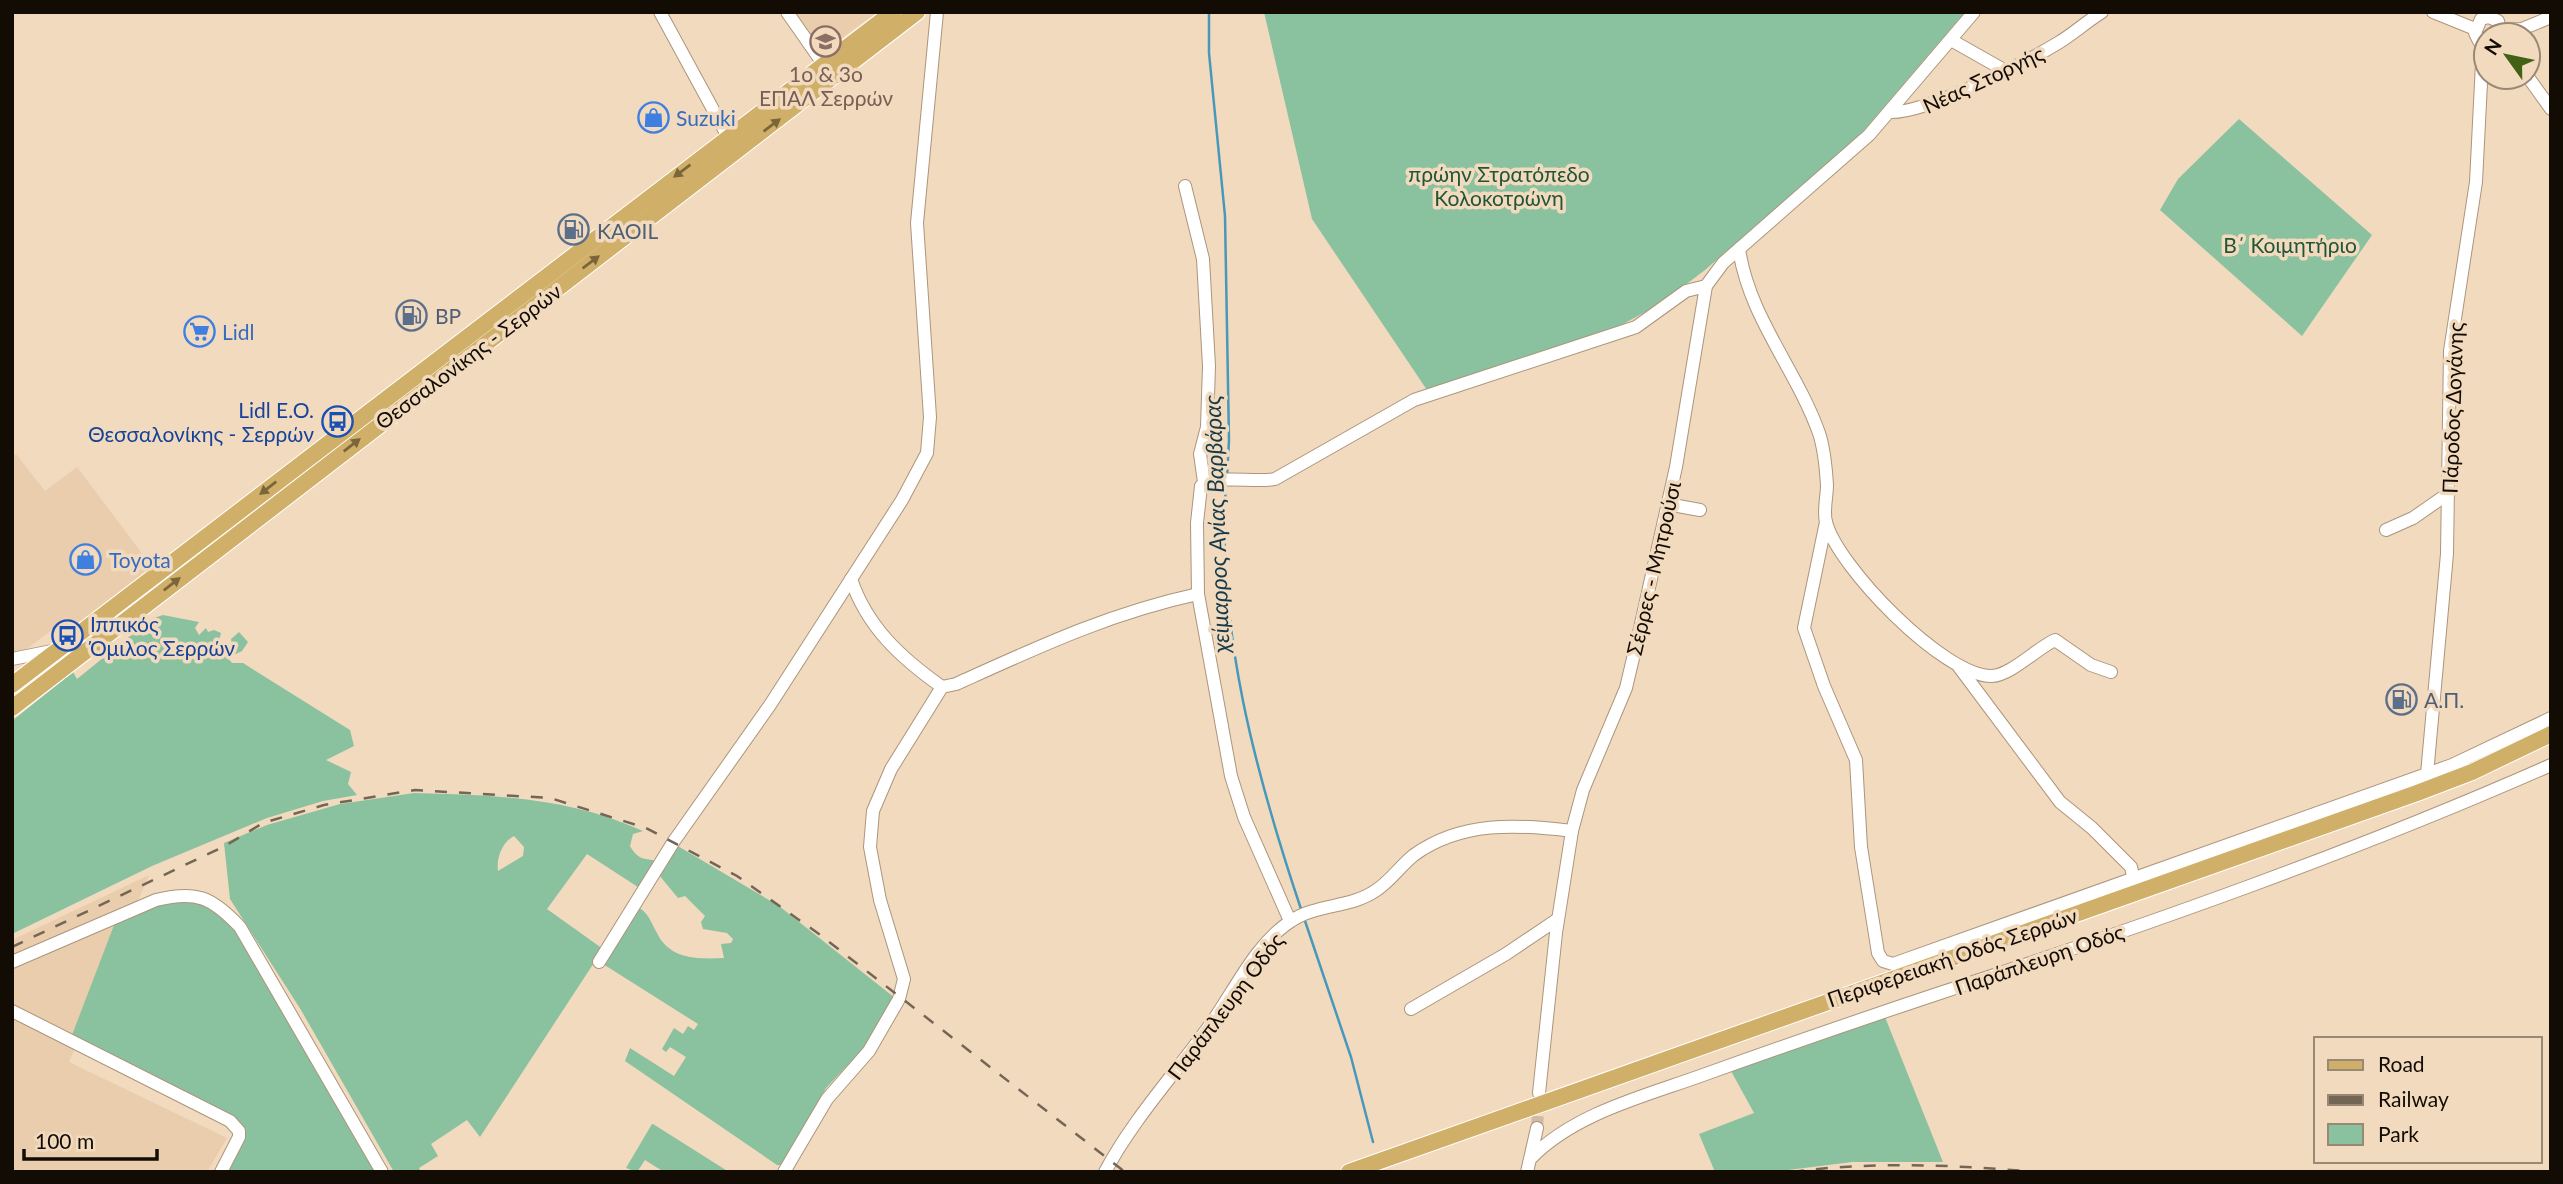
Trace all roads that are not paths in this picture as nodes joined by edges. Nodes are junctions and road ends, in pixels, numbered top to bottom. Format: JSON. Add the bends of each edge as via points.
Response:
{"nodes":[{"id":1,"x":660,"y":12,"type":"edge"},
{"id":2,"x":787,"y":12,"type":"edge"},
{"id":3,"x":893,"y":12,"type":"edge"},
{"id":4,"x":917,"y":12,"type":"edge"},
{"id":5,"x":937,"y":12,"type":"edge"},
{"id":6,"x":1974,"y":12,"type":"edge"},
{"id":7,"x":2433,"y":12,"type":"edge"},
{"id":8,"x":2093,"y":15,"type":"edge"},
{"id":9,"x":2472,"y":28,"type":"edge"},
{"id":10,"x":1951,"y":40,"type":"junction"},
{"id":11,"x":824,"y":65,"type":"junction"},
{"id":12,"x":2004,"y":70,"type":"junction"},
{"id":13,"x":1911,"y":87,"type":"junction"},
{"id":14,"x":2482,"y":91,"type":"edge"},
{"id":15,"x":2538,"y":91,"type":"edge"},
{"id":16,"x":1928,"y":106,"type":"junction"},
{"id":17,"x":2551,"y":110,"type":"edge"},
{"id":18,"x":1889,"y":112,"type":"junction"},
{"id":19,"x":728,"y":137,"type":"junction"},
{"id":20,"x":1185,"y":186,"type":"dead end"},
{"id":21,"x":1739,"y":249,"type":"junction"},
{"id":22,"x":1706,"y":286,"type":"junction"},
{"id":23,"x":1208,"y":480,"type":"junction"},
{"id":24,"x":2449,"y":494,"type":"junction"},
{"id":25,"x":1667,"y":503,"type":"junction"},
{"id":26,"x":1700,"y":510,"type":"dead end"},
{"id":27,"x":1826,"y":522,"type":"junction"},
{"id":28,"x":2386,"y":530,"type":"dead end"},
{"id":29,"x":851,"y":579,"type":"junction"},
{"id":30,"x":1198,"y":594,"type":"junction"},
{"id":31,"x":68,"y":643,"type":"junction"},
{"id":32,"x":12,"y":659,"type":"edge"},
{"id":33,"x":1959,"y":667,"type":"junction"},
{"id":34,"x":2111,"y":672,"type":"dead end"},
{"id":35,"x":12,"y":685,"type":"edge"},
{"id":36,"x":942,"y":687,"type":"junction"},
{"id":37,"x":17,"y":705,"type":"edge"},
{"id":38,"x":2551,"y":718,"type":"edge"},
{"id":39,"x":2551,"y":734,"type":"edge"},
{"id":40,"x":2551,"y":765,"type":"edge"},
{"id":41,"x":2427,"y":774,"type":"junction"},
{"id":42,"x":1572,"y":831,"type":"junction"},
{"id":43,"x":2134,"y":881,"type":"junction"},
{"id":44,"x":1294,"y":919,"type":"junction"},
{"id":45,"x":1558,"y":919,"type":"junction"},
{"id":46,"x":12,"y":962,"type":"edge"},
{"id":47,"x":598,"y":962,"type":"dead end"},
{"id":48,"x":1411,"y":1009,"type":"dead end"},
{"id":49,"x":12,"y":1012,"type":"edge"},
{"id":50,"x":1539,"y":1093,"type":"tunnel mouth"},
{"id":51,"x":1537,"y":1129,"type":"tunnel mouth"},
{"id":52,"x":1531,"y":1158,"type":"junction"},
{"id":53,"x":221,"y":1172,"type":"edge"},
{"id":54,"x":382,"y":1172,"type":"edge"},
{"id":55,"x":784,"y":1172,"type":"edge"},
{"id":56,"x":1105,"y":1172,"type":"edge"},
{"id":57,"x":1349,"y":1172,"type":"edge"},
{"id":58,"x":1527,"y":1172,"type":"edge"}],
"edges":[{"from":1,"to":19,"type":"street"},
{"from":2,"to":11,"type":"street"},
{"from":3,"to":11,"type":"main road","name":"Θεσσαλονίκης - Σερρών"},
{"from":37,"to":4,"type":"main road","name":"Θεσσαλονίκης - Σερρών","one_way":true},
{"from":5,"to":29,"type":"street","via":[[916,234],[930,439],[922,467]]},
{"from":6,"to":10,"type":"street","name":"Σέρρες - Μητρούσι"},
{"from":7,"to":9,"type":"street"},
{"from":8,"to":12,"type":"street","name":"Νέας Στοργής","via":[[2073,33]]},
{"from":10,"to":12,"type":"street"},
{"from":10,"to":13,"type":"street","name":"Σέρρες - Μητρούσι"},
{"from":11,"to":19,"type":"main road","name":"Θεσσαλονίκης - Σερρών"},
{"from":12,"to":16,"type":"street","name":"Νέας Στοργής"},
{"from":13,"to":16,"type":"street","via":[[1912,101]]},
{"from":13,"to":18,"type":"street","name":"Σέρρες - Μητρούσι"},
{"from":14,"to":24,"type":"street","name":"Πάροδος Δογάνης","via":[[2476,182],[2450,351]]},
{"from":15,"to":17,"type":"street"},
{"from":16,"to":18,"type":"street","name":"Νέας Στοργής"},
{"from":18,"to":21,"type":"street","name":"Σέρρες - Μητρούσι"},
{"from":19,"to":31,"type":"main road","name":"Θεσσαλονίκης - Σερρών","one_way":true},
{"from":20,"to":23,"type":"street","via":[[1203,259],[1209,366],[1207,427],[1200,454]]},
{"from":21,"to":22,"type":"street","name":"Σέρρες - Μητρούσι"},
{"from":21,"to":27,"type":"street","via":[[1751,297],[1820,436],[1827,484]]},
{"from":22,"to":23,"type":"street","via":[[1686,291],[1636,327],[1414,400],[1275,479]]},
{"from":22,"to":25,"type":"street","name":"Σέρρες - Μητρούσι"},
{"from":23,"to":30,"type":"street","via":[[1199,493]]},
{"from":24,"to":28,"type":"street"},
{"from":24,"to":41,"type":"street","name":"Πάροδος Δογάνης"},
{"from":25,"to":26,"type":"street"},
{"from":25,"to":42,"type":"street","name":"Σέρρες - Μητρούσι","via":[[1626,688],[1583,790]]},
{"from":27,"to":33,"type":"street","via":[[1887,609]]},
{"from":27,"to":43,"type":"street","via":[[1804,628],[1856,760],[1864,867],[1883,961],[1906,961]]},
{"from":29,"to":36,"type":"street","via":[[886,641]]},
{"from":29,"to":47,"type":"street"},
{"from":30,"to":36,"type":"street","via":[[1100,620]]},
{"from":30,"to":44,"type":"street","via":[[1236,796]]},
{"from":31,"to":32,"type":"street","via":[[50,652]]},
{"from":31,"to":35,"type":"main road","name":"Θεσσαλονίκης - Σερρών"},
{"from":33,"to":34,"type":"street","via":[[1976,674],[2002,674],[2055,640],[2091,665]]},
{"from":33,"to":43,"type":"street","via":[[2060,802],[2131,867]]},
{"from":36,"to":55,"type":"street","via":[[891,769],[873,811],[870,847],[880,901],[904,979],[899,999],[869,1051],[827,1099]]},
{"from":38,"to":41,"type":"street"},
{"from":39,"to":57,"type":"main road","name":"Περιφερειακή Οδός Σερρών","via":[[2417,793]]},
{"from":40,"to":52,"type":"street","name":"Παράπλευρη Οδός","via":[[2409,826],[2169,914],[1631,1101],[1567,1129]]},
{"from":41,"to":43,"type":"street"},
{"from":42,"to":44,"type":"street","name":"Παράπλευρη Οδός","via":[[1512,825],[1467,830],[1413,856],[1376,891]]},
{"from":42,"to":45,"type":"street","name":"Σέρρες - Μητρούσι"},
{"from":44,"to":56,"type":"street","name":"Παράπλευρη Οδός","via":[[1256,958]]},
{"from":45,"to":48,"type":"street"},
{"from":45,"to":50,"type":"street","name":"Σέρρες - Μητρούσι"},
{"from":46,"to":54,"type":"street","via":[[156,900],[178,894],[218,904],[240,927]]},
{"from":49,"to":53,"type":"street","via":[[230,1121],[239,1137]]},
{"from":51,"to":52,"type":"street"},
{"from":52,"to":58,"type":"street"}]}
